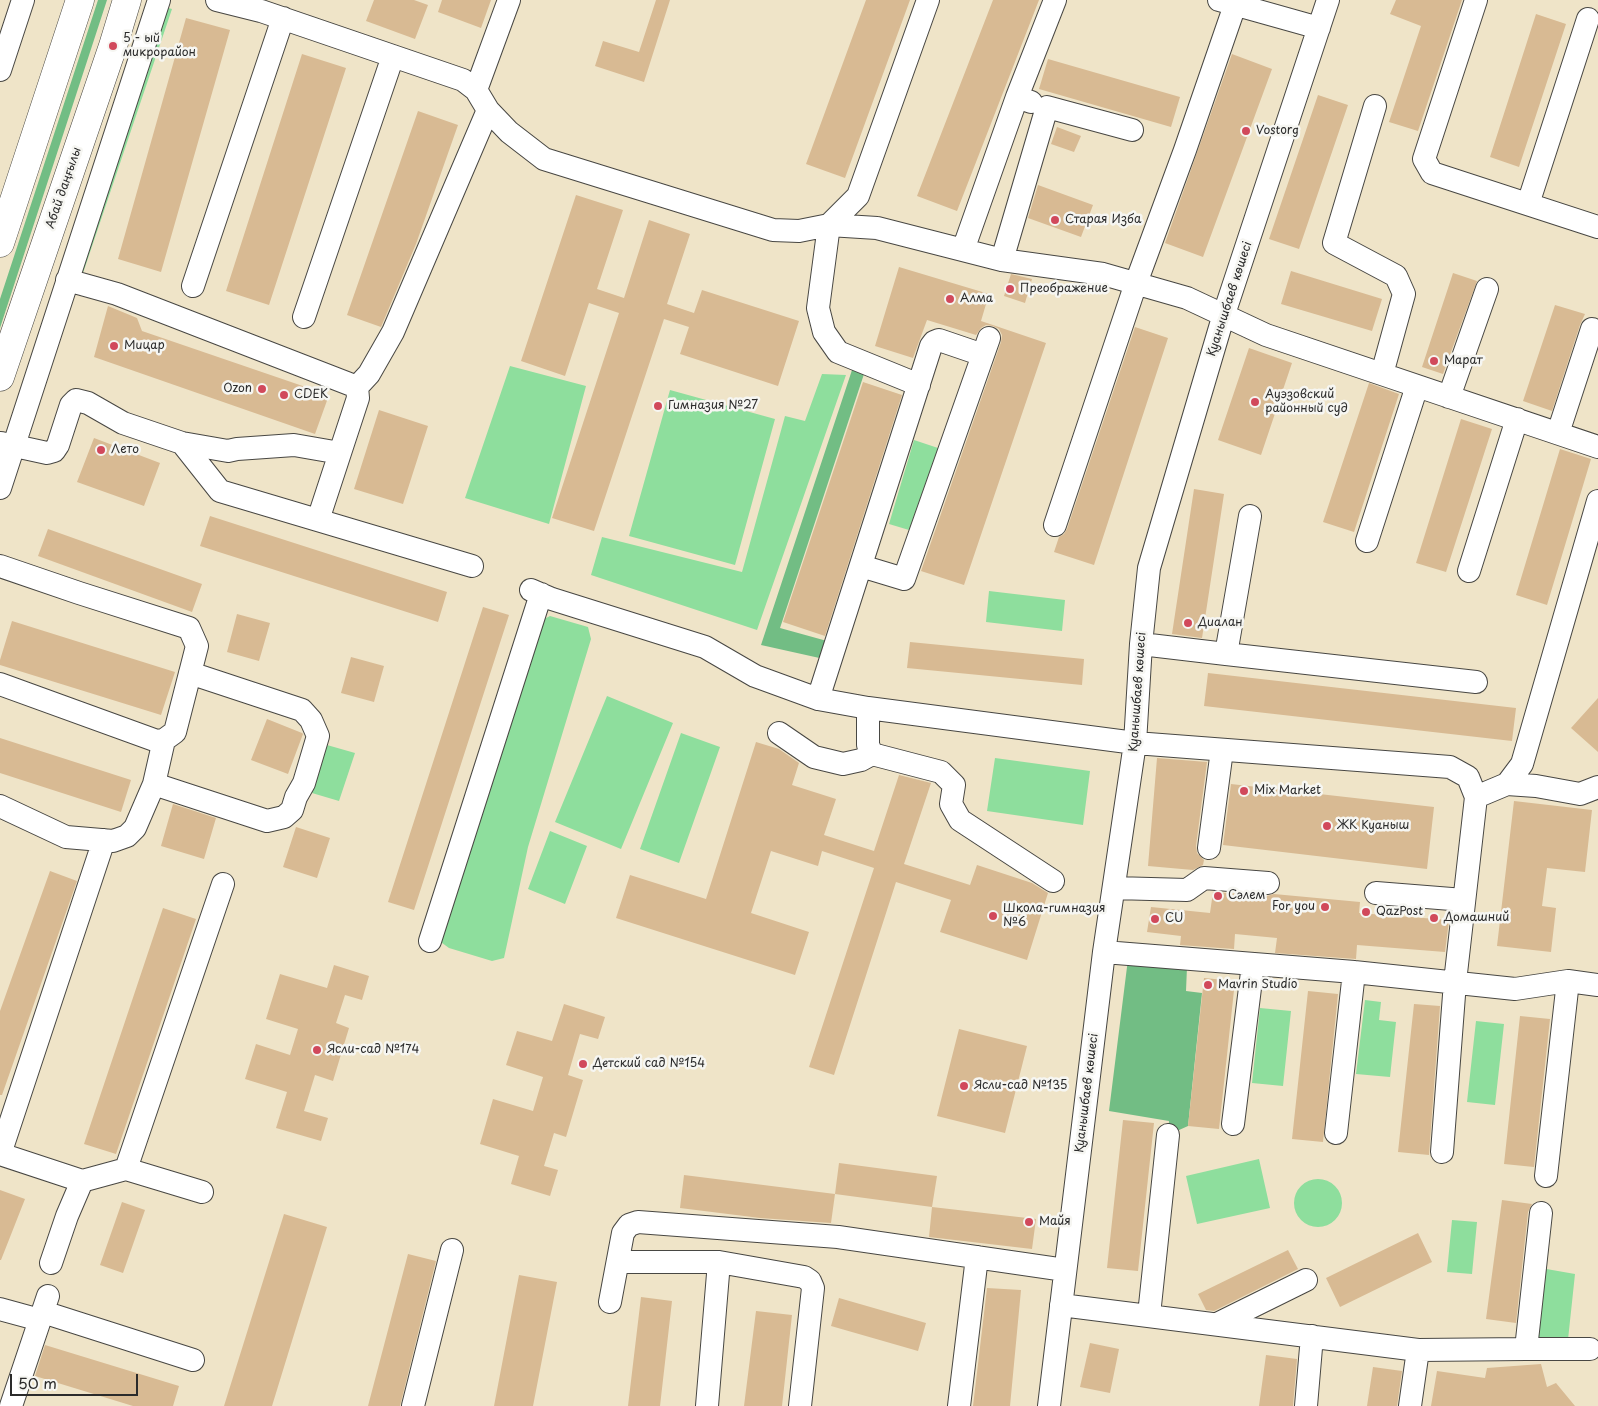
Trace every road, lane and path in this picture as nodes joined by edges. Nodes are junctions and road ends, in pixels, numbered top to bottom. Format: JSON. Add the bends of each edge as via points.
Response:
{"nodes":[{"id":1,"x":23,"y":0,"type":"edge"},
{"id":2,"x":80,"y":0,"type":"edge"},
{"id":3,"x":127,"y":0,"type":"edge"},
{"id":4,"x":159,"y":0,"type":"edge"},
{"id":5,"x":217,"y":0,"type":"edge"},
{"id":6,"x":509,"y":0,"type":"edge"},
{"id":7,"x":928,"y":0,"type":"edge"},
{"id":8,"x":1055,"y":0,"type":"edge"},
{"id":9,"x":1328,"y":0,"type":"edge"},
{"id":10,"x":1476,"y":0,"type":"edge"},
{"id":11,"x":1227,"y":2,"type":"edge"},
{"id":12,"x":262,"y":5,"type":"edge"},
{"id":13,"x":283,"y":18,"type":"junction"},
{"id":14,"x":1588,"y":19,"type":"dead end"},
{"id":15,"x":1319,"y":28,"type":"junction"},
{"id":16,"x":393,"y":56,"type":"junction"},
{"id":17,"x":0,"y":70,"type":"edge"},
{"id":18,"x":476,"y":90,"type":"junction"},
{"id":19,"x":1017,"y":97,"type":"junction"},
{"id":20,"x":1375,"y":106,"type":"dead end"},
{"id":21,"x":1047,"y":107,"type":"junction"},
{"id":22,"x":488,"y":110,"type":"junction"},
{"id":23,"x":1132,"y":130,"type":"dead end"},
{"id":24,"x":1528,"y":204,"type":"junction"},
{"id":25,"x":828,"y":225,"type":"junction"},
{"id":26,"x":1598,"y":227,"type":"edge"},
{"id":27,"x":0,"y":240,"type":"edge"},
{"id":28,"x":963,"y":250,"type":"junction"},
{"id":29,"x":1002,"y":260,"type":"junction"},
{"id":30,"x":67,"y":280,"type":"junction"},
{"id":31,"x":1136,"y":283,"type":"junction"},
{"id":32,"x":193,"y":286,"type":"dead end"},
{"id":33,"x":1487,"y":289,"type":"dead end"},
{"id":34,"x":1224,"y":314,"type":"junction"},
{"id":35,"x":304,"y":317,"type":"dead end"},
{"id":36,"x":1592,"y":329,"type":"dead end"},
{"id":37,"x":1382,"y":374,"type":"junction"},
{"id":38,"x":0,"y":377,"type":"edge"},
{"id":39,"x":919,"y":385,"type":"junction"},
{"id":40,"x":1418,"y":386,"type":"junction"},
{"id":41,"x":357,"y":387,"type":"junction"},
{"id":42,"x":1450,"y":397,"type":"junction"},
{"id":43,"x":1517,"y":419,"type":"junction"},
{"id":44,"x":1558,"y":433,"type":"junction"},
{"id":45,"x":182,"y":443,"type":"junction"},
{"id":46,"x":7,"y":444,"type":"edge"},
{"id":47,"x":1598,"y":447,"type":"edge"},
{"id":48,"x":340,"y":453,"type":"junction"},
{"id":49,"x":0,"y":488,"type":"edge"},
{"id":50,"x":1598,"y":501,"type":"edge"},
{"id":51,"x":1250,"y":516,"type":"dead end"},
{"id":52,"x":318,"y":520,"type":"junction"},
{"id":53,"x":1055,"y":525,"type":"dead end"},
{"id":54,"x":1367,"y":541,"type":"dead end"},
{"id":55,"x":0,"y":566,"type":"edge"},
{"id":56,"x":472,"y":566,"type":"dead end"},
{"id":57,"x":861,"y":566,"type":"junction"},
{"id":58,"x":1470,"y":571,"type":"dead end"},
{"id":59,"x":1141,"y":644,"type":"junction"},
{"id":60,"x":1226,"y":654,"type":"junction"},
{"id":61,"x":190,"y":673,"type":"junction"},
{"id":62,"x":1476,"y":682,"type":"dead end"},
{"id":63,"x":0,"y":684,"type":"edge"},
{"id":64,"x":818,"y":699,"type":"junction"},
{"id":65,"x":868,"y":708,"type":"junction"},
{"id":66,"x":779,"y":732,"type":"dead end"},
{"id":67,"x":164,"y":740,"type":"junction"},
{"id":68,"x":1135,"y":743,"type":"junction"},
{"id":69,"x":1222,"y":750,"type":"junction"},
{"id":70,"x":872,"y":754,"type":"junction"},
{"id":71,"x":154,"y":784,"type":"junction"},
{"id":72,"x":1507,"y":784,"type":"junction"},
{"id":73,"x":1598,"y":787,"type":"edge"},
{"id":74,"x":1476,"y":797,"type":"junction"},
{"id":75,"x":0,"y":806,"type":"edge"},
{"id":76,"x":104,"y":840,"type":"junction"},
{"id":77,"x":1209,"y":848,"type":"dead end"},
{"id":78,"x":1053,"y":881,"type":"dead end"},
{"id":79,"x":1268,"y":883,"type":"dead end"},
{"id":80,"x":223,"y":884,"type":"dead end"},
{"id":81,"x":1114,"y":888,"type":"junction"},
{"id":82,"x":1376,"y":893,"type":"dead end"},
{"id":83,"x":1464,"y":900,"type":"junction"},
{"id":84,"x":430,"y":941,"type":"dead end"},
{"id":85,"x":1104,"y":952,"type":"junction"},
{"id":86,"x":1253,"y":964,"type":"junction"},
{"id":87,"x":1354,"y":972,"type":"junction"},
{"id":88,"x":1568,"y":981,"type":"junction"},
{"id":89,"x":1455,"y":982,"type":"junction"},
{"id":90,"x":1598,"y":986,"type":"edge"},
{"id":91,"x":1233,"y":1124,"type":"dead end"},
{"id":92,"x":1336,"y":1133,"type":"dead end"},
{"id":93,"x":1168,"y":1135,"type":"dead end"},
{"id":94,"x":1442,"y":1152,"type":"dead end"},
{"id":95,"x":0,"y":1154,"type":"edge"},
{"id":96,"x":126,"y":1169,"type":"junction"},
{"id":97,"x":1546,"y":1176,"type":"dead end"},
{"id":98,"x":82,"y":1181,"type":"junction"},
{"id":99,"x":202,"y":1192,"type":"dead end"},
{"id":100,"x":1541,"y":1213,"type":"dead end"},
{"id":101,"x":452,"y":1250,"type":"dead end"},
{"id":102,"x":976,"y":1257,"type":"junction"},
{"id":103,"x":618,"y":1262,"type":"junction"},
{"id":104,"x":719,"y":1262,"type":"junction"},
{"id":105,"x":52,"y":1264,"type":"dead end"},
{"id":106,"x":1065,"y":1270,"type":"junction"},
{"id":107,"x":1306,"y":1280,"type":"dead end"},
{"id":108,"x":610,"y":1302,"type":"dead end"},
{"id":109,"x":1061,"y":1305,"type":"junction"},
{"id":110,"x":0,"y":1309,"type":"edge"},
{"id":111,"x":44,"y":1309,"type":"junction"},
{"id":112,"x":1149,"y":1315,"type":"junction"},
{"id":113,"x":1217,"y":1324,"type":"junction"},
{"id":114,"x":1312,"y":1336,"type":"junction"},
{"id":115,"x":1526,"y":1349,"type":"junction"},
{"id":116,"x":1590,"y":1349,"type":"dead end"},
{"id":117,"x":1418,"y":1350,"type":"junction"},
{"id":118,"x":193,"y":1360,"type":"dead end"},
{"id":119,"x":11,"y":1406,"type":"edge"},
{"id":120,"x":413,"y":1406,"type":"edge"},
{"id":121,"x":707,"y":1406,"type":"edge"},
{"id":122,"x":800,"y":1406,"type":"edge"},
{"id":123,"x":959,"y":1406,"type":"edge"},
{"id":124,"x":1049,"y":1406,"type":"edge"},
{"id":125,"x":1306,"y":1406,"type":"edge"},
{"id":126,"x":1410,"y":1406,"type":"edge"}],
"edges":[{"from":1,"to":17,"type":"street"},
{"from":2,"to":27,"type":"main road"},
{"from":3,"to":38,"type":"main road","name":"Абай даңғылы"},
{"from":4,"to":30,"type":"street"},
{"from":5,"to":12,"type":"street"},
{"from":6,"to":18,"type":"street"},
{"from":7,"to":25,"type":"street","via":[[858,196]]},
{"from":8,"to":19,"type":"street"},
{"from":9,"to":15,"type":"street","name":"Қуанышбаев көшесі"},
{"from":10,"to":24,"type":"street","via":[[1424,159],[1432,173]]},
{"from":11,"to":15,"type":"street"},
{"from":11,"to":31,"type":"street","via":[[1185,150]]},
{"from":12,"to":13,"type":"street"},
{"from":13,"to":16,"type":"street"},
{"from":13,"to":32,"type":"street"},
{"from":14,"to":24,"type":"street"},
{"from":15,"to":34,"type":"street","name":"Қуанышбаев көшесі"},
{"from":16,"to":18,"type":"street","via":[[463,80]]},
{"from":16,"to":35,"type":"street"},
{"from":18,"to":22,"type":"street"},
{"from":19,"to":21,"type":"street"},
{"from":19,"to":28,"type":"street"},
{"from":20,"to":37,"type":"street","via":[[1334,243],[1396,276],[1404,294]]},
{"from":21,"to":23,"type":"street"},
{"from":21,"to":29,"type":"street"},
{"from":22,"to":25,"type":"street","via":[[509,132],[544,159],[773,230],[799,231]]},
{"from":22,"to":41,"type":"street","via":[[393,332],[369,374]]},
{"from":24,"to":26,"type":"street"},
{"from":25,"to":28,"type":"street","via":[[877,228]]},
{"from":25,"to":39,"type":"street","via":[[818,308],[824,332],[838,352]]},
{"from":28,"to":29,"type":"street"},
{"from":29,"to":31,"type":"street","via":[[1103,274]]},
{"from":30,"to":41,"type":"street","via":[[117,294]]},
{"from":30,"to":46,"type":"street"},
{"from":31,"to":34,"type":"street","via":[[1188,298]]},
{"from":31,"to":53,"type":"street"},
{"from":33,"to":42,"type":"street"},
{"from":34,"to":37,"type":"street","via":[[1266,335]]},
{"from":34,"to":59,"type":"street","name":"Қуанышбаев көшесі","via":[[1149,568]]},
{"from":36,"to":44,"type":"street"},
{"from":37,"to":40,"type":"street"},
{"from":39,"to":57,"type":"street"},
{"from":39,"to":57,"type":"street","via":[[934,342],[986,347],[904,579]]},
{"from":40,"to":42,"type":"street"},
{"from":40,"to":54,"type":"street"},
{"from":41,"to":48,"type":"street","via":[[358,398]]},
{"from":42,"to":43,"type":"street"},
{"from":43,"to":44,"type":"street"},
{"from":43,"to":58,"type":"street"},
{"from":44,"to":47,"type":"street"},
{"from":45,"to":46,"type":"street","via":[[124,423],[76,400],[71,405],[54,451],[46,453]]},
{"from":45,"to":48,"type":"street","via":[[228,451],[294,445]]},
{"from":45,"to":52,"type":"street","via":[[220,491]]},
{"from":46,"to":49,"type":"street"},
{"from":48,"to":52,"type":"street"},
{"from":50,"to":72,"type":"street","via":[[1522,764]]},
{"from":51,"to":60,"type":"street"},
{"from":52,"to":56,"type":"street"},
{"from":55,"to":61,"type":"street","via":[[189,628],[197,646]]},
{"from":57,"to":64,"type":"street"},
{"from":59,"to":60,"type":"street"},
{"from":59,"to":68,"type":"street","name":"Қуанышбаев көшесі"},
{"from":60,"to":62,"type":"street"},
{"from":61,"to":67,"type":"street","via":[[174,732]]},
{"from":61,"to":71,"type":"street","via":[[302,710],[312,720],[318,736],[304,783],[292,810],[284,817],[267,821]]},
{"from":63,"to":67,"type":"street","via":[[157,741]]},
{"from":64,"to":65,"type":"street"},
{"from":64,"to":84,"type":"street","via":[[755,676],[705,647],[536,592]]},
{"from":65,"to":68,"type":"street"},
{"from":65,"to":70,"type":"street","via":[[868,745]]},
{"from":66,"to":70,"type":"street","via":[[814,757],[843,764]]},
{"from":67,"to":71,"type":"street"},
{"from":68,"to":69,"type":"street"},
{"from":68,"to":81,"type":"street","name":"Қуанышбаев көшесі"},
{"from":69,"to":74,"type":"street","via":[[1450,767],[1468,777]]},
{"from":69,"to":77,"type":"street"},
{"from":70,"to":78,"type":"street","via":[[941,772],[954,785],[951,804],[960,820]]},
{"from":71,"to":76,"type":"street","via":[[134,828],[127,836],[113,841]]},
{"from":72,"to":73,"type":"street","via":[[1580,794]]},
{"from":72,"to":74,"type":"street"},
{"from":74,"to":83,"type":"street"},
{"from":75,"to":76,"type":"street","via":[[66,837]]},
{"from":76,"to":95,"type":"street"},
{"from":79,"to":81,"type":"street","via":[[1204,878],[1187,890]]},
{"from":80,"to":96,"type":"street"},
{"from":81,"to":85,"type":"street","name":"Қуанышбаев көшесі"},
{"from":82,"to":83,"type":"street"},
{"from":83,"to":89,"type":"street"},
{"from":85,"to":86,"type":"street"},
{"from":85,"to":106,"type":"street","name":"Қуанышбаев көшесі"},
{"from":86,"to":87,"type":"street"},
{"from":86,"to":91,"type":"street"},
{"from":87,"to":89,"type":"street"},
{"from":87,"to":92,"type":"street"},
{"from":88,"to":89,"type":"street","via":[[1515,990]]},
{"from":88,"to":90,"type":"street"},
{"from":88,"to":97,"type":"street"},
{"from":89,"to":94,"type":"street"},
{"from":93,"to":112,"type":"street"},
{"from":95,"to":98,"type":"street"},
{"from":96,"to":98,"type":"street"},
{"from":96,"to":99,"type":"street"},
{"from":98,"to":105,"type":"street"},
{"from":100,"to":115,"type":"street"},
{"from":101,"to":120,"type":"street"},
{"from":102,"to":103,"type":"street","via":[[838,1237],[638,1222],[629,1225],[623,1233]]},
{"from":102,"to":106,"type":"street"},
{"from":102,"to":123,"type":"street"},
{"from":103,"to":104,"type":"street"},
{"from":103,"to":108,"type":"street"},
{"from":104,"to":121,"type":"street"},
{"from":104,"to":122,"type":"street","via":[[804,1277],[810,1281],[813,1288]]},
{"from":106,"to":109,"type":"street","name":"Қуанышбаев көшесі"},
{"from":107,"to":113,"type":"street"},
{"from":109,"to":112,"type":"street"},
{"from":109,"to":124,"type":"street","name":"Қуанышбаев көшесі"},
{"from":110,"to":111,"type":"street"},
{"from":111,"to":118,"type":"street"},
{"from":111,"to":119,"type":"street"},
{"from":112,"to":113,"type":"street"},
{"from":113,"to":114,"type":"street"},
{"from":114,"to":117,"type":"street"},
{"from":114,"to":125,"type":"street"},
{"from":115,"to":116,"type":"street"},
{"from":115,"to":117,"type":"street"},
{"from":117,"to":126,"type":"street"}]}
